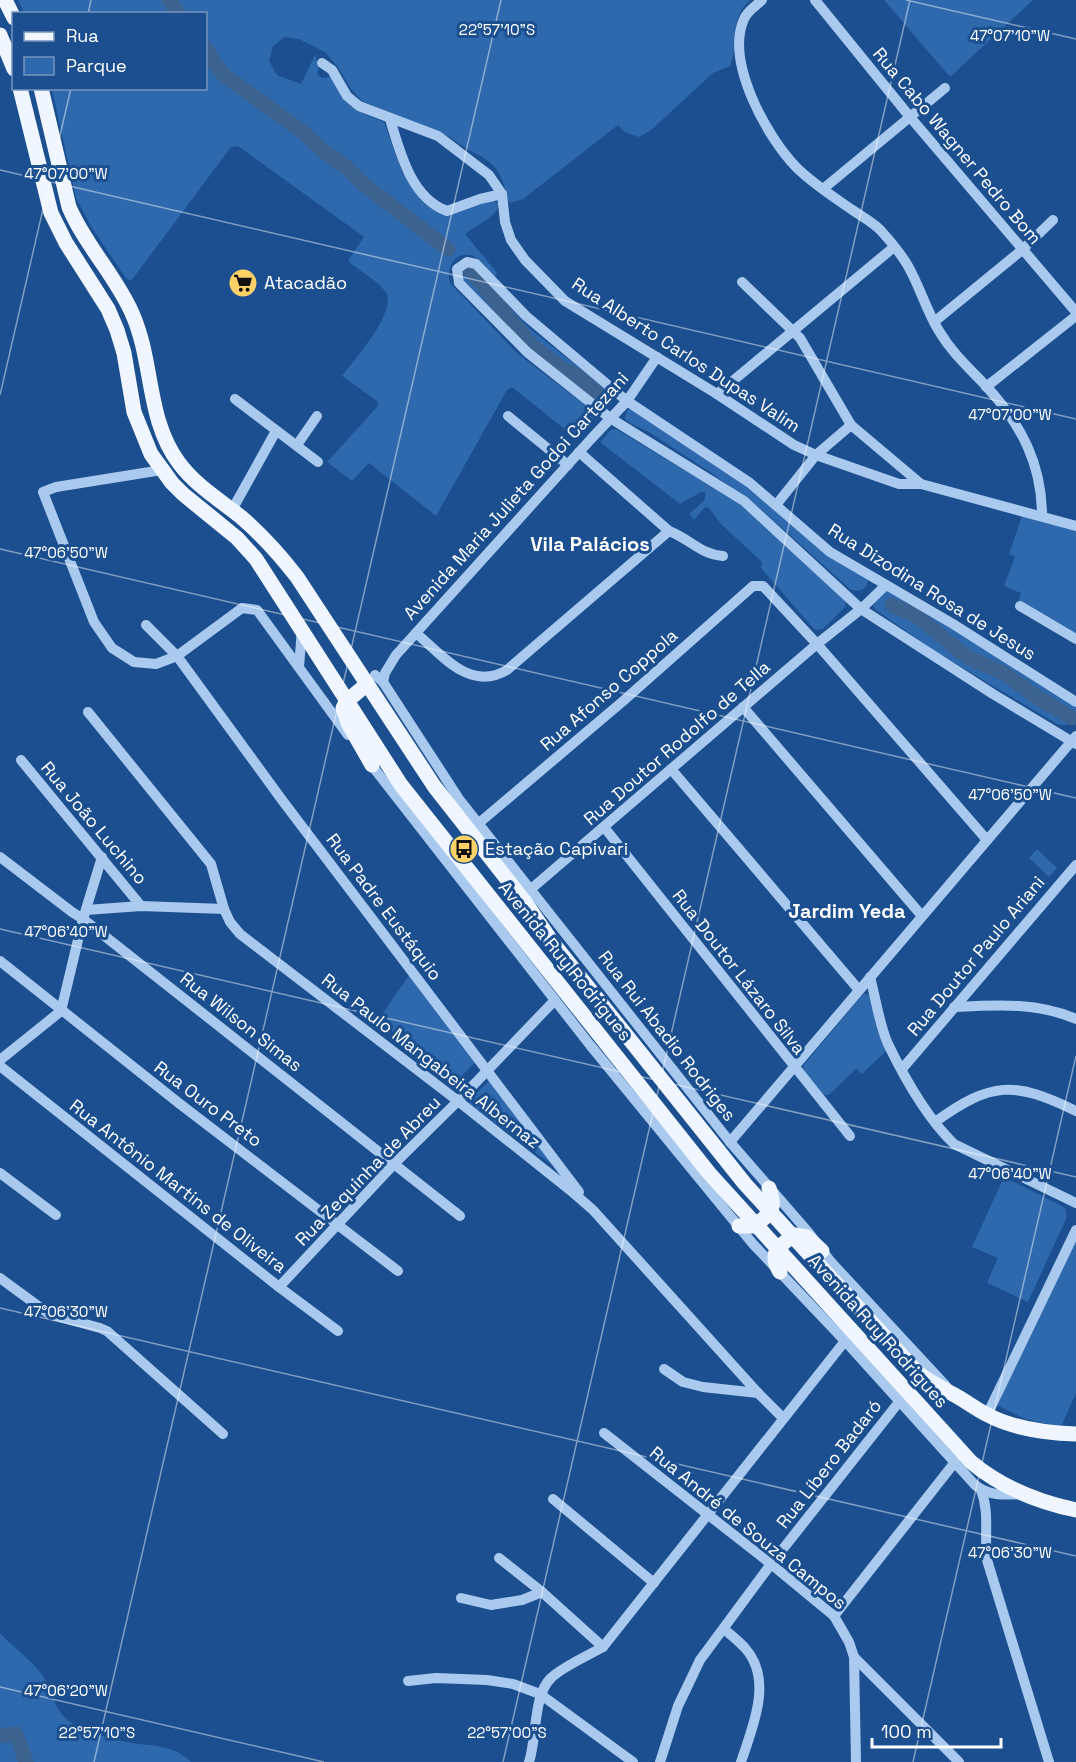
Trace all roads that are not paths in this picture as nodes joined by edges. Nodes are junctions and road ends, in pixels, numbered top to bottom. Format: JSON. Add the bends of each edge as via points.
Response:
{"nodes":[{"id":1,"x":5,"y":0,"type":"edge"},
{"id":2,"x":762,"y":0,"type":"edge"},
{"id":3,"x":815,"y":0,"type":"edge"},
{"id":4,"x":12,"y":14,"type":"edge"},
{"id":5,"x":0,"y":35,"type":"edge"},
{"id":6,"x":322,"y":63,"type":"dead end"},
{"id":7,"x":12,"y":64,"type":"edge"},
{"id":8,"x":945,"y":88,"type":"dead end"},
{"id":9,"x":20,"y":90,"type":"edge"},
{"id":10,"x":40,"y":90,"type":"edge"},
{"id":11,"x":910,"y":117,"type":"junction"},
{"id":12,"x":390,"y":118,"type":"junction"},
{"id":13,"x":823,"y":189,"type":"junction"},
{"id":14,"x":502,"y":194,"type":"junction"},
{"id":15,"x":1053,"y":220,"type":"dead end"},
{"id":16,"x":894,"y":247,"type":"junction"},
{"id":17,"x":1022,"y":250,"type":"junction"},
{"id":18,"x":742,"y":282,"type":"dead end"},
{"id":19,"x":1076,"y":314,"type":"edge"},
{"id":20,"x":934,"y":321,"type":"junction"},
{"id":21,"x":794,"y":331,"type":"junction"},
{"id":22,"x":657,"y":357,"type":"junction"},
{"id":23,"x":986,"y":387,"type":"junction"},
{"id":24,"x":717,"y":394,"type":"junction"},
{"id":25,"x":235,"y":399,"type":"dead end"},
{"id":26,"x":627,"y":400,"type":"junction"},
{"id":27,"x":317,"y":416,"type":"dead end"},
{"id":28,"x":508,"y":416,"type":"dead end"},
{"id":29,"x":610,"y":418,"type":"junction"},
{"id":30,"x":851,"y":425,"type":"junction"},
{"id":31,"x":276,"y":431,"type":"junction"},
{"id":32,"x":297,"y":445,"type":"junction"},
{"id":33,"x":579,"y":452,"type":"junction"},
{"id":34,"x":816,"y":455,"type":"junction"},
{"id":35,"x":318,"y":462,"type":"dead end"},
{"id":36,"x":568,"y":465,"type":"junction"},
{"id":37,"x":162,"y":470,"type":"junction"},
{"id":38,"x":923,"y":485,"type":"junction"},
{"id":39,"x":776,"y":505,"type":"junction"},
{"id":40,"x":232,"y":510,"type":"junction"},
{"id":41,"x":1042,"y":516,"type":"junction"},
{"id":42,"x":1076,"y":525,"type":"edge"},
{"id":43,"x":669,"y":531,"type":"junction"},
{"id":44,"x":723,"y":556,"type":"dead end"},
{"id":45,"x":886,"y":585,"type":"junction"},
{"id":46,"x":1020,"y":606,"type":"dead end"},
{"id":47,"x":861,"y":609,"type":"junction"},
{"id":48,"x":146,"y":625,"type":"dead end"},
{"id":49,"x":302,"y":629,"type":"junction"},
{"id":50,"x":416,"y":633,"type":"junction"},
{"id":51,"x":1076,"y":639,"type":"edge"},
{"id":52,"x":817,"y":644,"type":"junction"},
{"id":53,"x":177,"y":656,"type":"junction"},
{"id":54,"x":299,"y":667,"type":"junction"},
{"id":55,"x":375,"y":680,"type":"junction"},
{"id":56,"x":346,"y":702,"type":"junction"},
{"id":57,"x":1076,"y":702,"type":"edge"},
{"id":58,"x":743,"y":707,"type":"junction"},
{"id":59,"x":88,"y":712,"type":"dead end"},
{"id":60,"x":1075,"y":740,"type":"edge"},
{"id":61,"x":21,"y":760,"type":"dead end"},
{"id":62,"x":372,"y":765,"type":"junction"},
{"id":63,"x":671,"y":769,"type":"junction"},
{"id":64,"x":479,"y":824,"type":"junction"},
{"id":65,"x":604,"y":827,"type":"junction"},
{"id":66,"x":987,"y":840,"type":"junction"},
{"id":67,"x":0,"y":856,"type":"edge"},
{"id":68,"x":102,"y":858,"type":"junction"},
{"id":69,"x":1076,"y":865,"type":"edge"},
{"id":70,"x":531,"y":890,"type":"junction"},
{"id":71,"x":141,"y":906,"type":"junction"},
{"id":72,"x":224,"y":909,"type":"junction"},
{"id":73,"x":85,"y":914,"type":"junction"},
{"id":74,"x":922,"y":916,"type":"junction"},
{"id":75,"x":0,"y":961,"type":"edge"},
{"id":76,"x":870,"y":977,"type":"junction"},
{"id":77,"x":859,"y":990,"type":"junction"},
{"id":78,"x":555,"y":999,"type":"junction"},
{"id":79,"x":954,"y":1006,"type":"junction"},
{"id":80,"x":61,"y":1011,"type":"junction"},
{"id":81,"x":1075,"y":1017,"type":"edge"},
{"id":82,"x":0,"y":1060,"type":"edge"},
{"id":83,"x":0,"y":1066,"type":"edge"},
{"id":84,"x":793,"y":1068,"type":"junction"},
{"id":85,"x":902,"y":1069,"type":"junction"},
{"id":86,"x":488,"y":1071,"type":"junction"},
{"id":87,"x":458,"y":1101,"type":"junction"},
{"id":88,"x":1076,"y":1111,"type":"edge"},
{"id":89,"x":935,"y":1122,"type":"junction"},
{"id":90,"x":849,"y":1136,"type":"dead end"},
{"id":91,"x":730,"y":1142,"type":"junction"},
{"id":92,"x":394,"y":1164,"type":"junction"},
{"id":93,"x":0,"y":1173,"type":"edge"},
{"id":94,"x":768,"y":1188,"type":"junction"},
{"id":95,"x":1076,"y":1203,"type":"edge"},
{"id":96,"x":593,"y":1210,"type":"junction"},
{"id":97,"x":771,"y":1212,"type":"junction"},
{"id":98,"x":56,"y":1215,"type":"dead end"},
{"id":99,"x":460,"y":1216,"type":"dead end"},
{"id":100,"x":336,"y":1226,"type":"junction"},
{"id":101,"x":739,"y":1226,"type":"junction"},
{"id":102,"x":755,"y":1226,"type":"junction"},
{"id":103,"x":1076,"y":1230,"type":"edge"},
{"id":104,"x":792,"y":1237,"type":"junction"},
{"id":105,"x":778,"y":1249,"type":"junction"},
{"id":106,"x":822,"y":1251,"type":"junction"},
{"id":107,"x":398,"y":1271,"type":"dead end"},
{"id":108,"x":780,"y":1272,"type":"junction"},
{"id":109,"x":0,"y":1278,"type":"edge"},
{"id":110,"x":279,"y":1287,"type":"junction"},
{"id":111,"x":338,"y":1331,"type":"dead end"},
{"id":112,"x":845,"y":1341,"type":"junction"},
{"id":113,"x":664,"y":1369,"type":"dead end"},
{"id":114,"x":758,"y":1393,"type":"junction"},
{"id":115,"x":957,"y":1396,"type":"junction"},
{"id":116,"x":899,"y":1402,"type":"junction"},
{"id":117,"x":987,"y":1415,"type":"junction"},
{"id":118,"x":783,"y":1418,"type":"junction"},
{"id":119,"x":604,"y":1433,"type":"dead end"},
{"id":120,"x":224,"y":1434,"type":"dead end"},
{"id":121,"x":1076,"y":1434,"type":"edge"},
{"id":122,"x":955,"y":1462,"type":"junction"},
{"id":123,"x":981,"y":1490,"type":"junction"},
{"id":124,"x":1023,"y":1494,"type":"junction"},
{"id":125,"x":1004,"y":1496,"type":"junction"},
{"id":126,"x":553,"y":1499,"type":"dead end"},
{"id":127,"x":1076,"y":1510,"type":"edge"},
{"id":128,"x":707,"y":1514,"type":"junction"},
{"id":129,"x":987,"y":1518,"type":"junction"},
{"id":130,"x":499,"y":1558,"type":"dead end"},
{"id":131,"x":771,"y":1564,"type":"junction"},
{"id":132,"x":654,"y":1582,"type":"junction"},
{"id":133,"x":542,"y":1592,"type":"junction"},
{"id":134,"x":461,"y":1598,"type":"dead end"},
{"id":135,"x":834,"y":1616,"type":"junction"},
{"id":136,"x":724,"y":1629,"type":"junction"},
{"id":137,"x":603,"y":1647,"type":"junction"},
{"id":138,"x":854,"y":1657,"type":"junction"},
{"id":139,"x":408,"y":1681,"type":"dead end"},
{"id":140,"x":540,"y":1694,"type":"junction"},
{"id":141,"x":529,"y":1762,"type":"edge"},
{"id":142,"x":633,"y":1762,"type":"edge"},
{"id":143,"x":660,"y":1762,"type":"edge"},
{"id":144,"x":741,"y":1762,"type":"edge"},
{"id":145,"x":856,"y":1762,"type":"edge"},
{"id":146,"x":959,"y":1762,"type":"edge"},
{"id":147,"x":1049,"y":1762,"type":"edge"}],
"edges":[{"from":1,"to":4,"type":"main road"},
{"from":2,"to":13,"type":"street","via":[[743,22],[739,37],[742,68],[764,123],[780,148]]},
{"from":3,"to":11,"type":"street","name":"Rua Cabo Wagner Pedro Bom"},
{"from":5,"to":7,"type":"main road"},
{"from":6,"to":12,"type":"street","via":[[332,70],[347,96],[359,106]]},
{"from":8,"to":11,"type":"street"},
{"from":9,"to":37,"type":"main road","name":"Avenida Ruy Rodrigues","via":[[51,213],[108,309],[124,353],[137,421]]},
{"from":10,"to":40,"type":"main road","name":"Avenida Ruy Rodrigues","via":[[69,207],[132,314],[164,438],[188,474]]},
{"from":11,"to":13,"type":"street"},
{"from":11,"to":17,"type":"street","name":"Rua Cabo Wagner Pedro Bom"},
{"from":12,"to":14,"type":"street","via":[[438,136],[489,176]]},
{"from":12,"to":14,"type":"street","via":[[406,170],[437,207],[447,211]]},
{"from":13,"to":16,"type":"street","via":[[882,230]]},
{"from":14,"to":22,"type":"street","name":"Rua Alberto Carlos Dupas Valim","via":[[505,222],[525,260],[565,301]]},
{"from":15,"to":17,"type":"street"},
{"from":16,"to":20,"type":"street"},
{"from":16,"to":21,"type":"street"},
{"from":17,"to":19,"type":"street","name":"Rua Cabo Wagner Pedro Bom"},
{"from":17,"to":20,"type":"street"},
{"from":18,"to":21,"type":"street"},
{"from":19,"to":23,"type":"street"},
{"from":20,"to":23,"type":"street","via":[[961,362]]},
{"from":21,"to":24,"type":"street"},
{"from":21,"to":30,"type":"street"},
{"from":22,"to":24,"type":"street","name":"Rua Alberto Carlos Dupas Valim"},
{"from":22,"to":26,"type":"street","name":"Avenida Maria Julieta Godoi Cartezani"},
{"from":23,"to":41,"type":"street","via":[[1025,441],[1042,490]]},
{"from":24,"to":34,"type":"street","name":"Rua Alberto Carlos Dupas Valim","via":[[794,445]]},
{"from":25,"to":31,"type":"street"},
{"from":26,"to":29,"type":"street","name":"Avenida Maria Julieta Godoi Cartezani"},
{"from":26,"to":29,"type":"street","name":"Rua Dizodina Rosa de Jesus","via":[[526,316],[476,264],[467,262],[457,269],[459,283],[527,352]]},
{"from":26,"to":39,"type":"street","name":"Rua Dizodina Rosa de Jesus","via":[[750,483]]},
{"from":27,"to":32,"type":"street"},
{"from":28,"to":36,"type":"street"},
{"from":29,"to":33,"type":"street","name":"Avenida Maria Julieta Godoi Cartezani"},
{"from":29,"to":47,"type":"street","via":[[744,501]]},
{"from":30,"to":34,"type":"street"},
{"from":30,"to":38,"type":"street"},
{"from":31,"to":32,"type":"street"},
{"from":31,"to":40,"type":"street"},
{"from":32,"to":35,"type":"street"},
{"from":33,"to":36,"type":"street","name":"Avenida Maria Julieta Godoi Cartezani"},
{"from":33,"to":43,"type":"street"},
{"from":34,"to":38,"type":"street","name":"Rua Alberto Carlos Dupas Valim","via":[[899,484]]},
{"from":34,"to":39,"type":"street"},
{"from":36,"to":50,"type":"street","name":"Avenida Maria Julieta Godoi Cartezani"},
{"from":37,"to":49,"type":"main road","name":"Avenida Ruy Rodrigues","via":[[183,494],[246,547]]},
{"from":37,"to":53,"type":"street","via":[[43,492],[94,622],[112,648],[134,662],[156,664]]},
{"from":38,"to":41,"type":"street","name":"Rua Alberto Carlos Dupas Valim"},
{"from":39,"to":45,"type":"street","name":"Rua Dizodina Rosa de Jesus","via":[[830,552]]},
{"from":40,"to":55,"type":"main road","name":"Avenida Ruy Rodrigues","via":[[297,577]]},
{"from":41,"to":42,"type":"street","name":"Rua Alberto Carlos Dupas Valim"},
{"from":43,"to":44,"type":"street","via":[[701,551]]},
{"from":43,"to":50,"type":"street","via":[[496,677],[461,672]]},
{"from":45,"to":47,"type":"street","name":"Rua Doutor Rodolfo de Tella"},
{"from":45,"to":57,"type":"street","name":"Rua Dizodina Rosa de Jesus"},
{"from":46,"to":51,"type":"street"},
{"from":47,"to":52,"type":"street","name":"Rua Doutor Rodolfo de Tella"},
{"from":47,"to":60,"type":"street","via":[[993,694]]},
{"from":48,"to":53,"type":"street","name":"Rua Padre Eustáquio"},
{"from":49,"to":54,"type":"street"},
{"from":49,"to":56,"type":"main road","name":"Avenida Ruy Rodrigues"},
{"from":50,"to":55,"type":"street","name":"Avenida Maria Julieta Godoi Cartezani"},
{"from":52,"to":58,"type":"street","name":"Rua Doutor Rodolfo de Tella"},
{"from":52,"to":64,"type":"street","name":"Rua Afonso Coppola","via":[[763,586],[753,586]]},
{"from":52,"to":66,"type":"street"},
{"from":53,"to":54,"type":"street","via":[[242,608],[250,608],[257,610]]},
{"from":53,"to":86,"type":"street","name":"Rua Padre Eustáquio"},
{"from":54,"to":62,"type":"street"},
{"from":55,"to":56,"type":"main road"},
{"from":55,"to":64,"type":"street","name":"Rua Rui Abadio Rodriges"},
{"from":55,"to":97,"type":"main road","name":"Avenida Ruy Rodrigues","via":[[434,786],[711,1143]]},
{"from":56,"to":62,"type":"main road","via":[[348,723]]},
{"from":56,"to":102,"type":"main road","name":"Avenida Ruy Rodrigues","via":[[428,822]]},
{"from":58,"to":63,"type":"street","name":"Rua Doutor Rodolfo de Tella"},
{"from":58,"to":74,"type":"street"},
{"from":59,"to":72,"type":"street","name":"Rua Paulo Mangabeira Albernaz","via":[[211,864]]},
{"from":60,"to":66,"type":"street"},
{"from":61,"to":68,"type":"street","name":"Rua João Luchino"},
{"from":62,"to":78,"type":"street"},
{"from":63,"to":65,"type":"street","name":"Rua Doutor Rodolfo de Tella"},
{"from":63,"to":77,"type":"street"},
{"from":64,"to":70,"type":"street","name":"Rua Rui Abadio Rodriges"},
{"from":65,"to":70,"type":"street","name":"Rua Doutor Rodolfo de Tella"},
{"from":65,"to":84,"type":"street","name":"Rua Doutor Lázaro Silva"},
{"from":66,"to":74,"type":"street"},
{"from":67,"to":73,"type":"street","name":"Rua Wilson Simas"},
{"from":68,"to":71,"type":"street","name":"Rua João Luchino"},
{"from":68,"to":73,"type":"street"},
{"from":69,"to":79,"type":"street","name":"Rua Doutor Paulo Ariani"},
{"from":70,"to":91,"type":"street","name":"Rua Rui Abadio Rodriges"},
{"from":71,"to":72,"type":"street"},
{"from":71,"to":73,"type":"street"},
{"from":72,"to":87,"type":"street","name":"Rua Paulo Mangabeira Albernaz","via":[[240,934]]},
{"from":73,"to":80,"type":"street"},
{"from":73,"to":92,"type":"street","name":"Rua Wilson Simas"},
{"from":74,"to":76,"type":"street"},
{"from":75,"to":80,"type":"street","name":"Rua Ouro Preto"},
{"from":76,"to":77,"type":"street"},
{"from":76,"to":85,"type":"street","via":[[888,1043]]},
{"from":77,"to":84,"type":"street"},
{"from":78,"to":86,"type":"street","name":"Rua Zequinha de Abreu"},
{"from":78,"to":101,"type":"street"},
{"from":79,"to":81,"type":"street","via":[[1032,1006]]},
{"from":79,"to":85,"type":"street","name":"Rua Doutor Paulo Ariani"},
{"from":80,"to":82,"type":"street"},
{"from":80,"to":100,"type":"street","name":"Rua Ouro Preto"},
{"from":83,"to":110,"type":"street","name":"Rua Antônio Martins de Oliveira"},
{"from":84,"to":90,"type":"street","name":"Rua Doutor Lázaro Silva"},
{"from":84,"to":91,"type":"street"},
{"from":85,"to":89,"type":"street"},
{"from":86,"to":87,"type":"street","name":"Rua Zequinha de Abreu"},
{"from":86,"to":96,"type":"street","name":"Rua Padre Eustáquio"},
{"from":87,"to":92,"type":"street","name":"Rua Zequinha de Abreu"},
{"from":87,"to":96,"type":"street","name":"Rua Paulo Mangabeira Albernaz"},
{"from":88,"to":89,"type":"street","via":[[1033,1092],[1009,1089],[969,1100]]},
{"from":89,"to":95,"type":"street","via":[[954,1144]]},
{"from":91,"to":94,"type":"street","name":"Rua Rui Abadio Rodriges"},
{"from":92,"to":99,"type":"street","name":"Rua Wilson Simas"},
{"from":92,"to":100,"type":"street","name":"Rua Zequinha de Abreu"},
{"from":93,"to":98,"type":"street"},
{"from":94,"to":97,"type":"main road","via":[[774,1203]]},
{"from":94,"to":106,"type":"street","name":"Rua Rui Abadio Rodriges"},
{"from":96,"to":114,"type":"street","name":"Rua Paulo Mangabeira Albernaz"},
{"from":97,"to":102,"type":"main road"},
{"from":97,"to":104,"type":"main road","name":"Avenida Ruy Rodrigues"},
{"from":100,"to":107,"type":"street","name":"Rua Ouro Preto"},
{"from":100,"to":110,"type":"street","name":"Rua Zequinha de Abreu"},
{"from":101,"to":102,"type":"main road"},
{"from":101,"to":108,"type":"street"},
{"from":102,"to":105,"type":"main road","name":"Avenida Ruy Rodrigues"},
{"from":103,"to":117,"type":"street"},
{"from":104,"to":105,"type":"main road"},
{"from":104,"to":106,"type":"main road","via":[[805,1235]]},
{"from":104,"to":115,"type":"main road","name":"Avenida Ruy Rodrigues","via":[[918,1373]]},
{"from":105,"to":108,"type":"main road","via":[[774,1261]]},
{"from":105,"to":124,"type":"main road","name":"Avenida Ruy Rodrigues","via":[[966,1457],[995,1480]]},
{"from":106,"to":115,"type":"street","name":"Rua Rui Abadio Rodriges"},
{"from":108,"to":112,"type":"street"},
{"from":109,"to":120,"type":"street","via":[[49,1314],[107,1332]]},
{"from":110,"to":111,"type":"street","name":"Rua Antônio Martins de Oliveira"},
{"from":112,"to":116,"type":"street"},
{"from":112,"to":118,"type":"street"},
{"from":113,"to":114,"type":"street","via":[[684,1382]]},
{"from":114,"to":118,"type":"street","name":"Rua Paulo Mangabeira Albernaz"},
{"from":115,"to":117,"type":"main road","name":"Avenida Ruy Rodrigues"},
{"from":116,"to":122,"type":"street"},
{"from":116,"to":131,"type":"street","name":"Rua Líbero Badaró"},
{"from":117,"to":121,"type":"main road","name":"Avenida Ruy Rodrigues","via":[[1032,1430]]},
{"from":118,"to":128,"type":"street"},
{"from":119,"to":128,"type":"street","name":"Rua André de Souza Campos"},
{"from":122,"to":123,"type":"street"},
{"from":122,"to":135,"type":"street"},
{"from":123,"to":125,"type":"street"},
{"from":123,"to":129,"type":"street"},
{"from":124,"to":125,"type":"street"},
{"from":124,"to":127,"type":"main road","name":"Avenida Ruy Rodrigues"},
{"from":125,"to":129,"type":"street"},
{"from":126,"to":132,"type":"street"},
{"from":128,"to":131,"type":"street","name":"Rua André de Souza Campos"},
{"from":128,"to":132,"type":"street"},
{"from":129,"to":147,"type":"street","via":[[987,1560]]},
{"from":130,"to":133,"type":"street"},
{"from":131,"to":135,"type":"street","name":"Rua André de Souza Campos"},
{"from":131,"to":136,"type":"street","name":"Rua Líbero Badaró"},
{"from":132,"to":137,"type":"street"},
{"from":133,"to":134,"type":"street","via":[[491,1605]]},
{"from":133,"to":137,"type":"street"},
{"from":135,"to":138,"type":"street","name":"Rua André de Souza Campos"},
{"from":136,"to":143,"type":"street","name":"Rua Líbero Badaró","via":[[700,1660],[678,1707]]},
{"from":136,"to":144,"type":"street","via":[[747,1650],[758,1675],[758,1708]]},
{"from":137,"to":140,"type":"street","via":[[551,1678]]},
{"from":138,"to":145,"type":"street"},
{"from":138,"to":146,"type":"street","name":"Rua André de Souza Campos"},
{"from":139,"to":140,"type":"street","via":[[487,1680]]},
{"from":140,"to":141,"type":"street"},
{"from":140,"to":142,"type":"street"}]}
